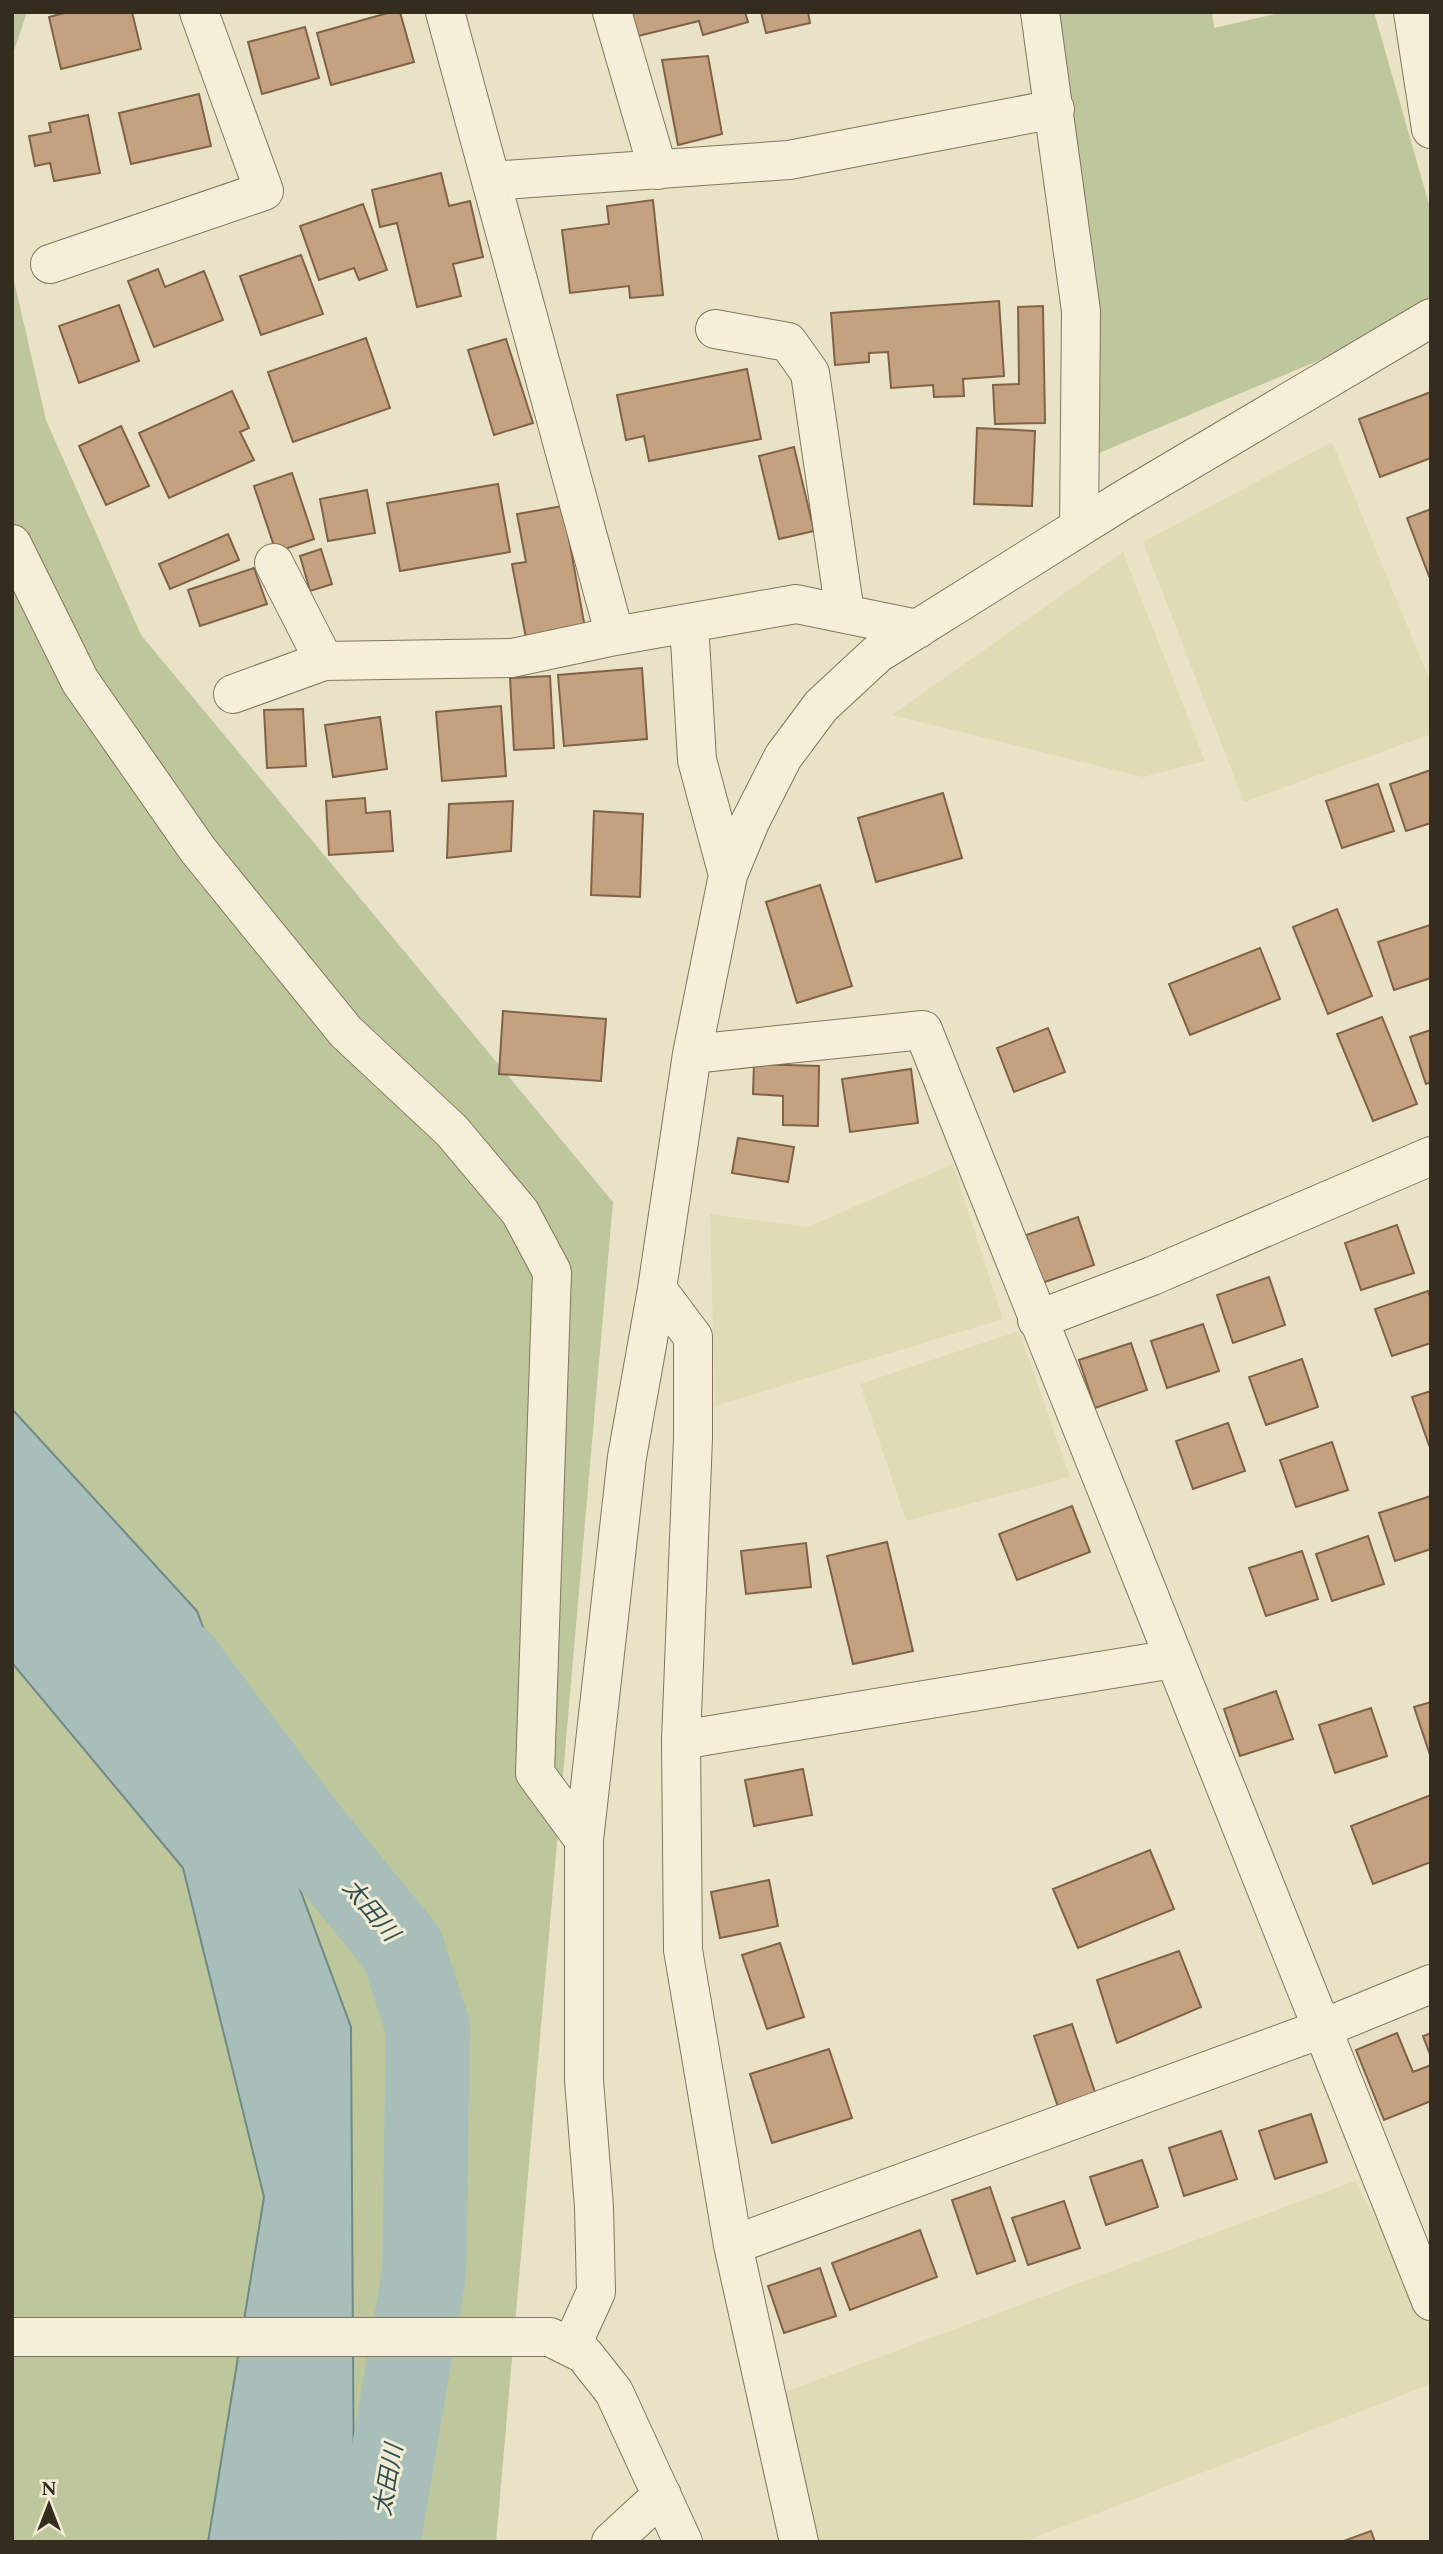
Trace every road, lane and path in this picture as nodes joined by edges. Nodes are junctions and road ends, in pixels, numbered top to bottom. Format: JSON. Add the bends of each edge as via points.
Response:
{"nodes":[{"id":1,"x":199,"y":12,"type":"edge"},
{"id":2,"x":445,"y":12,"type":"edge"},
{"id":3,"x":612,"y":12,"type":"edge"},
{"id":4,"x":1040,"y":12,"type":"edge"},
{"id":5,"x":1413,"y":12,"type":"edge"},
{"id":6,"x":1055,"y":109,"type":"junction"},
{"id":7,"x":1431,"y":129,"type":"edge"},
{"id":8,"x":658,"y":170,"type":"junction"},
{"id":9,"x":491,"y":181,"type":"junction"},
{"id":10,"x":50,"y":264,"type":"dead end"},
{"id":11,"x":1431,"y":318,"type":"edge"},
{"id":12,"x":715,"y":329,"type":"dead end"},
{"id":13,"x":1079,"y":527,"type":"junction"},
{"id":14,"x":12,"y":544,"type":"edge"},
{"id":15,"x":274,"y":563,"type":"dead end"},
{"id":16,"x":845,"y":613,"type":"junction"},
{"id":17,"x":689,"y":623,"type":"junction"},
{"id":18,"x":918,"y":629,"type":"junction"},
{"id":19,"x":615,"y":636,"type":"junction"},
{"id":20,"x":324,"y":661,"type":"junction"},
{"id":21,"x":233,"y":694,"type":"dead end"},
{"id":22,"x":728,"y":875,"type":"junction"},
{"id":23,"x":692,"y":1054,"type":"junction"},
{"id":24,"x":1431,"y":1156,"type":"edge"},
{"id":25,"x":657,"y":1289,"type":"junction"},
{"id":26,"x":1037,"y":1320,"type":"junction"},
{"id":27,"x":1173,"y":1659,"type":"junction"},
{"id":28,"x":681,"y":1740,"type":"junction"},
{"id":29,"x":584,"y":1840,"type":"junction"},
{"id":30,"x":1431,"y":1984,"type":"edge"},
{"id":31,"x":1321,"y":2029,"type":"junction"},
{"id":32,"x":733,"y":2245,"type":"junction"},
{"id":33,"x":1431,"y":2301,"type":"edge"},
{"id":34,"x":12,"y":2337,"type":"edge"},
{"id":35,"x":561,"y":2342,"type":"junction"},
{"id":36,"x":662,"y":2495,"type":"junction"},
{"id":37,"x":611,"y":2542,"type":"edge"},
{"id":38,"x":683,"y":2542,"type":"edge"},
{"id":39,"x":799,"y":2542,"type":"edge"}],
"edges":[{"from":1,"to":10,"type":"street","via":[[264,191]]},
{"from":2,"to":9,"type":"street"},
{"from":3,"to":8,"type":"street"},
{"from":4,"to":6,"type":"street"},
{"from":5,"to":7,"type":"street"},
{"from":6,"to":8,"type":"street","via":[[789,160]]},
{"from":6,"to":13,"type":"street","via":[[1081,311]]},
{"from":8,"to":9,"type":"street"},
{"from":9,"to":19,"type":"street"},
{"from":11,"to":13,"type":"street"},
{"from":12,"to":16,"type":"street","via":[[788,342],[810,373]]},
{"from":13,"to":18,"type":"street"},
{"from":14,"to":29,"type":"street","via":[[80,681],[198,850],[346,1032],[452,1131],[520,1212],[552,1272],[535,1773]]},
{"from":15,"to":20,"type":"street"},
{"from":16,"to":17,"type":"street","via":[[796,604]]},
{"from":16,"to":18,"type":"street"},
{"from":17,"to":19,"type":"street"},
{"from":17,"to":22,"type":"street","via":[[698,760]]},
{"from":18,"to":22,"type":"street","via":[[877,654],[821,706],[783,757]]},
{"from":19,"to":20,"type":"street","via":[[512,658]]},
{"from":20,"to":21,"type":"street"},
{"from":22,"to":23,"type":"street"},
{"from":23,"to":25,"type":"street"},
{"from":23,"to":26,"type":"street","via":[[923,1030]]},
{"from":24,"to":26,"type":"street","via":[[1152,1276]]},
{"from":25,"to":28,"type":"street","via":[[693,1337]]},
{"from":25,"to":29,"type":"street","via":[[627,1457]]},
{"from":26,"to":27,"type":"street"},
{"from":27,"to":28,"type":"street"},
{"from":27,"to":31,"type":"street"},
{"from":28,"to":32,"type":"street","via":[[684,1950]]},
{"from":29,"to":35,"type":"street","via":[[583,2080],[596,2292]]},
{"from":30,"to":31,"type":"street"},
{"from":31,"to":32,"type":"street"},
{"from":31,"to":33,"type":"street"},
{"from":32,"to":39,"type":"street"},
{"from":34,"to":35,"type":"street"},
{"from":35,"to":36,"type":"street","via":[[584,2354],[614,2392]]},
{"from":36,"to":37,"type":"street"},
{"from":36,"to":38,"type":"street"}]}
